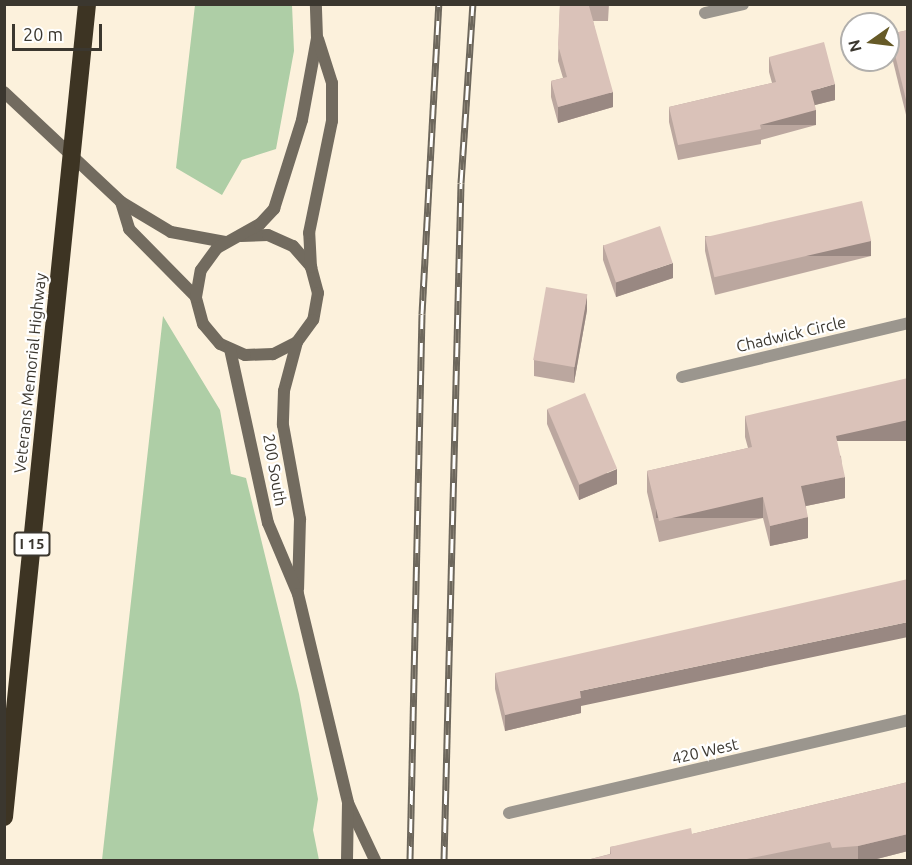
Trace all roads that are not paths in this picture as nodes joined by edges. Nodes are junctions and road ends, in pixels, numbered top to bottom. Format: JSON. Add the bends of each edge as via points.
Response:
{"nodes":[{"id":1,"x":87,"y":4,"type":"edge"},
{"id":2,"x":316,"y":4,"type":"edge"},
{"id":3,"x":743,"y":4,"type":"edge"},
{"id":4,"x":705,"y":13,"type":"dead end"},
{"id":5,"x":317,"y":38,"type":"junction"},
{"id":6,"x":4,"y":92,"type":"edge"},
{"id":7,"x":121,"y":202,"type":"junction"},
{"id":8,"x":241,"y":236,"type":"junction"},
{"id":9,"x":228,"y":242,"type":"junction"},
{"id":10,"x":311,"y":267,"type":"junction"},
{"id":11,"x":196,"y":297,"type":"junction"},
{"id":12,"x":908,"y":323,"type":"edge"},
{"id":13,"x":297,"y":342,"type":"junction"},
{"id":14,"x":230,"y":349,"type":"junction"},
{"id":15,"x":682,"y":377,"type":"dead end"},
{"id":16,"x":298,"y":594,"type":"junction"},
{"id":17,"x":908,"y":720,"type":"edge"},
{"id":18,"x":348,"y":803,"type":"junction"},
{"id":19,"x":509,"y":813,"type":"dead end"},
{"id":20,"x":4,"y":817,"type":"edge"},
{"id":21,"x":347,"y":861,"type":"edge"},
{"id":22,"x":375,"y":861,"type":"edge"}],
"edges":[{"from":1,"to":20,"type":"highway","name":"Veterans Memorial Highway","number":"I 15"},
{"from":2,"to":5,"type":"street"},
{"from":3,"to":4,"type":"street"},
{"from":5,"to":8,"type":"street","via":[[289,173],[274,209]]},
{"from":5,"to":10,"type":"street","via":[[332,83],[332,121],[309,233]]},
{"from":6,"to":7,"type":"street"},
{"from":7,"to":9,"type":"street","via":[[171,232],[202,242]]},
{"from":7,"to":11,"type":"street","via":[[129,230]]},
{"from":8,"to":9,"type":"street"},
{"from":8,"to":10,"type":"street","via":[[276,238],[293,246]]},
{"from":9,"to":11,"type":"street","via":[[201,270]]},
{"from":10,"to":13,"type":"street","via":[[316,302],[313,320]]},
{"from":11,"to":14,"type":"street","via":[[203,324]]},
{"from":12,"to":15,"type":"street","name":"Chadwick Circle"},
{"from":13,"to":14,"type":"street","via":[[273,354],[245,355]]},
{"from":13,"to":16,"type":"street","name":"200 South","via":[[284,390],[283,425],[300,519]]},
{"from":14,"to":16,"type":"street","name":"200 South","via":[[268,523]]},
{"from":16,"to":18,"type":"street","name":"200 South"},
{"from":17,"to":19,"type":"street","name":"420 West"},
{"from":18,"to":21,"type":"street","name":"200 South"},
{"from":18,"to":22,"type":"street","name":"200 South"}]}
